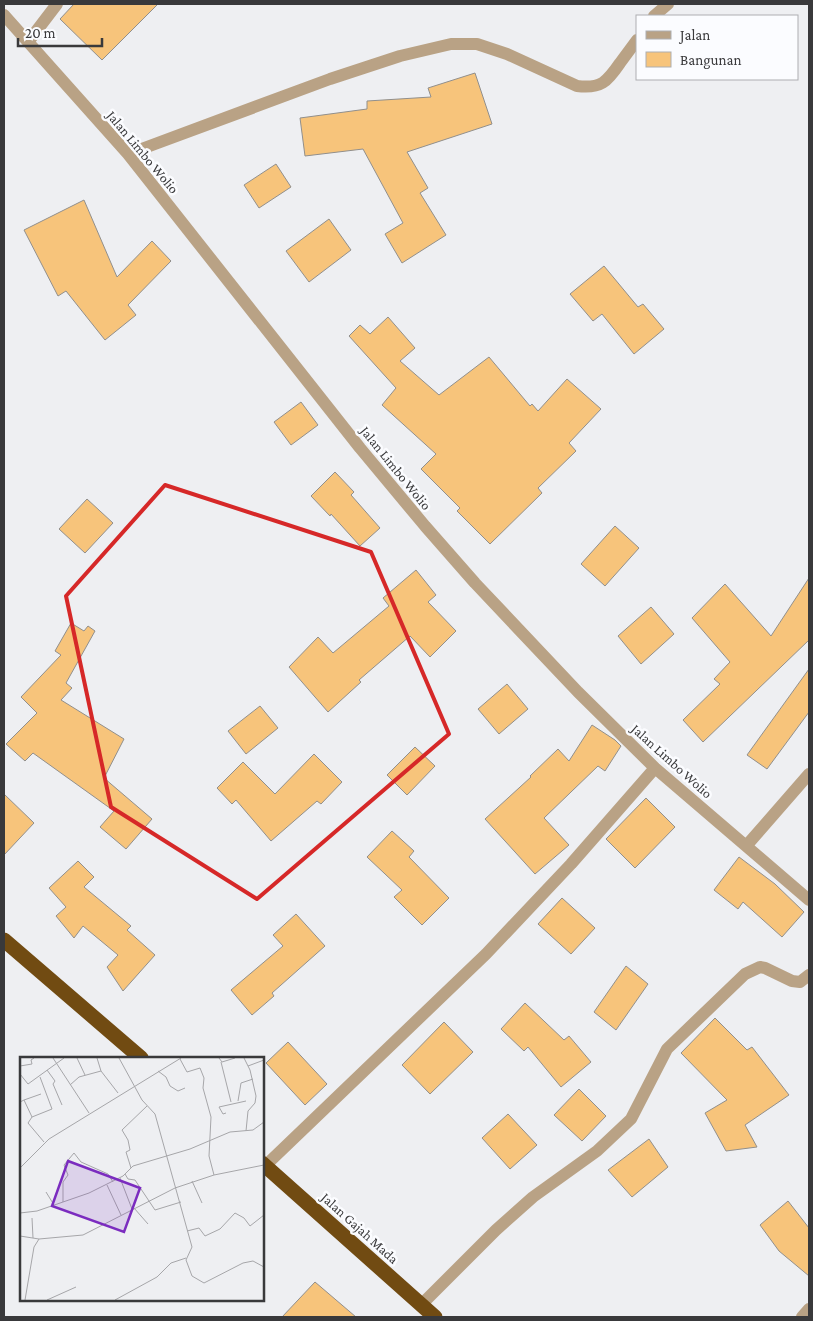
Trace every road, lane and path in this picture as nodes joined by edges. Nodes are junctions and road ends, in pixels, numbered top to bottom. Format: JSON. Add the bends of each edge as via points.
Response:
{"nodes":[{"id":1,"x":57,"y":4,"type":"edge"},
{"id":2,"x":668,"y":4,"type":"edge"},
{"id":3,"x":4,"y":15,"type":"edge"},
{"id":4,"x":655,"y":15,"type":"edge"},
{"id":5,"x":636,"y":41,"type":"edge"},
{"id":6,"x":28,"y":42,"type":"junction"},
{"id":7,"x":128,"y":154,"type":"junction"},
{"id":8,"x":655,"y":768,"type":"junction"},
{"id":9,"x":809,"y":774,"type":"edge"},
{"id":10,"x":747,"y":845,"type":"junction"},
{"id":11,"x":809,"y":900,"type":"edge"},
{"id":12,"x":4,"y":940,"type":"edge"},
{"id":13,"x":809,"y":975,"type":"edge"},
{"id":14,"x":140,"y":1057,"type":"edge"},
{"id":15,"x":264,"y":1165,"type":"edge"},
{"id":16,"x":421,"y":1305,"type":"junction"},
{"id":17,"x":809,"y":1309,"type":"edge"},
{"id":18,"x":435,"y":1317,"type":"edge"},
{"id":19,"x":802,"y":1317,"type":"edge"}],
"edges":[{"from":1,"to":6,"type":"street"},
{"from":2,"to":4,"type":"street"},
{"from":3,"to":6,"type":"street","name":"Jalan Limbo Wolio"},
{"from":5,"to":7,"type":"street","via":[[609,79],[588,87],[577,86],[477,44],[451,44],[400,56]]},
{"from":6,"to":7,"type":"street","name":"Jalan Limbo Wolio"},
{"from":7,"to":8,"type":"street","name":"Jalan Limbo Wolio","via":[[425,526],[578,692]]},
{"from":8,"to":10,"type":"street","name":"Jalan Limbo Wolio"},
{"from":8,"to":15,"type":"street","via":[[486,954]]},
{"from":9,"to":10,"type":"street"},
{"from":10,"to":11,"type":"street","name":"Jalan Limbo Wolio"},
{"from":12,"to":14,"type":"highway"},
{"from":13,"to":16,"type":"street","via":[[800,982],[792,981],[760,967],[744,974],[667,1049],[630,1119],[597,1151],[533,1197]]},
{"from":15,"to":16,"type":"highway","name":"Jalan Gajah Mada"},
{"from":16,"to":18,"type":"highway","name":"Jalan Gajah Mada"},
{"from":17,"to":19,"type":"street"}]}
